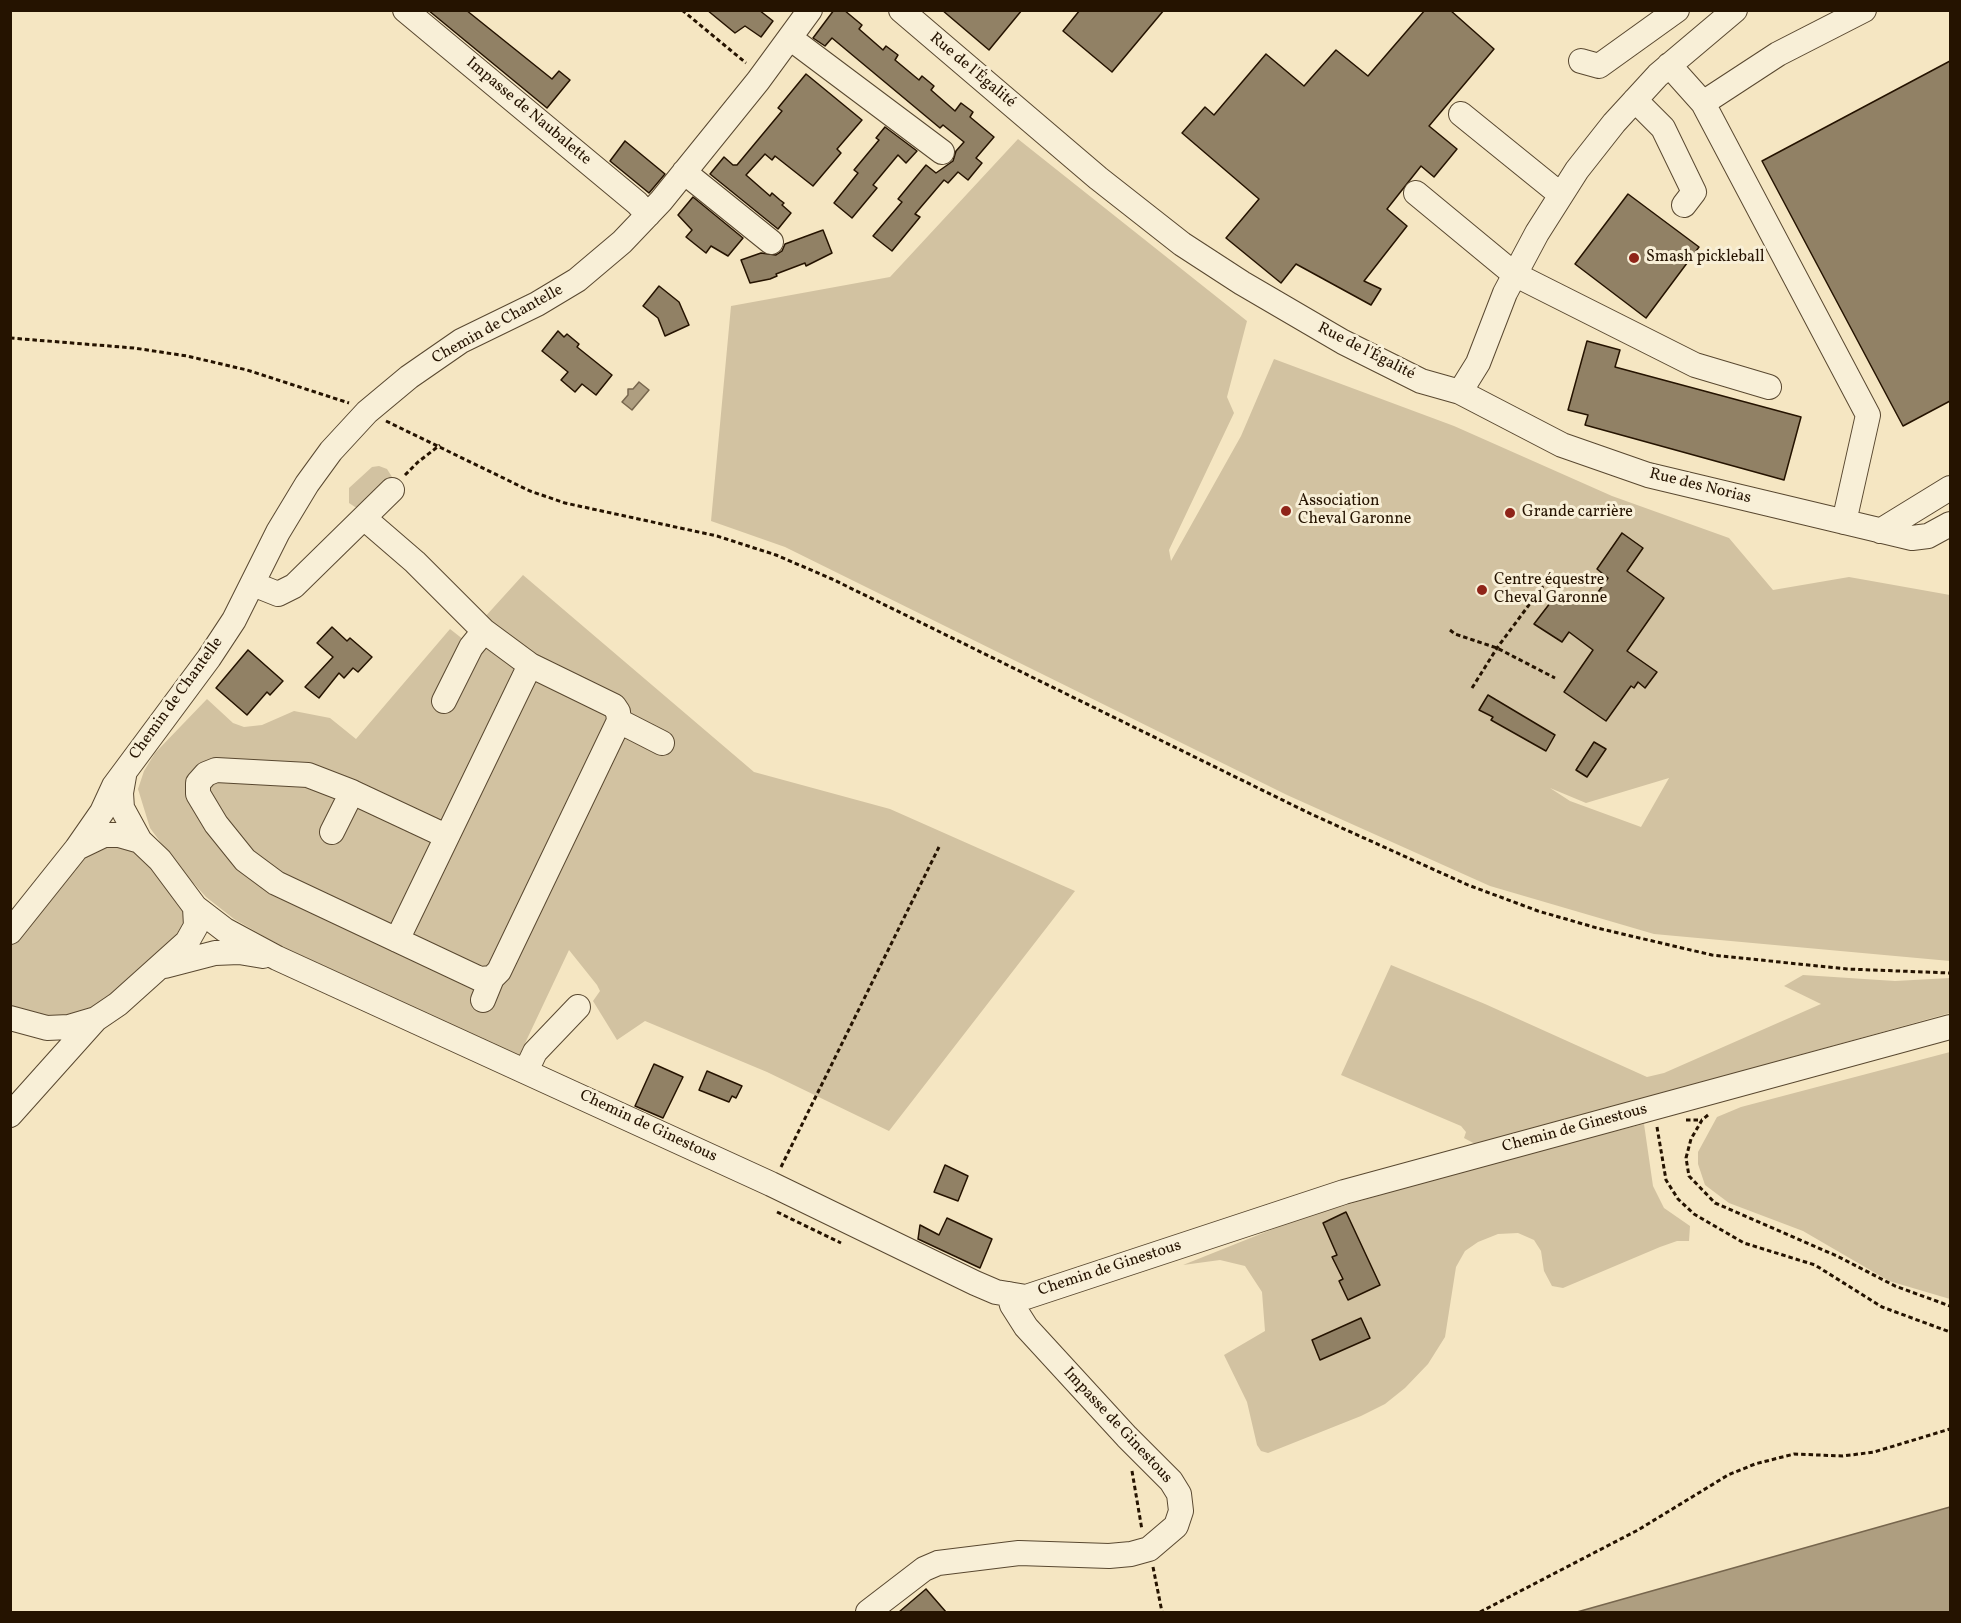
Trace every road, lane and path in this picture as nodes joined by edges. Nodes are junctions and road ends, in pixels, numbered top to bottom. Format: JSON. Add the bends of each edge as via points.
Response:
{"nodes":[{"id":1,"x":405,"y":10,"type":"edge"},
{"id":2,"x":682,"y":10,"type":"edge"},
{"id":3,"x":810,"y":10,"type":"edge"},
{"id":4,"x":901,"y":10,"type":"edge"},
{"id":5,"x":1677,"y":10,"type":"edge"},
{"id":6,"x":1735,"y":10,"type":"edge"},
{"id":7,"x":1864,"y":10,"type":"edge"},
{"id":8,"x":790,"y":38,"type":"junction"},
{"id":9,"x":1581,"y":61,"type":"dead end"},
{"id":10,"x":1669,"y":65,"type":"junction"},
{"id":11,"x":762,"y":76,"type":"junction"},
{"id":12,"x":1635,"y":100,"type":"junction"},
{"id":13,"x":1703,"y":103,"type":"junction"},
{"id":14,"x":1461,"y":114,"type":"dead end"},
{"id":15,"x":942,"y":152,"type":"dead end"},
{"id":16,"x":684,"y":172,"type":"junction"},
{"id":17,"x":1416,"y":193,"type":"dead end"},
{"id":18,"x":1561,"y":195,"type":"junction"},
{"id":19,"x":1684,"y":205,"type":"dead end"},
{"id":20,"x":648,"y":215,"type":"junction"},
{"id":21,"x":771,"y":242,"type":"dead end"},
{"id":22,"x":1514,"y":274,"type":"junction"},
{"id":23,"x":10,"y":338,"type":"edge"},
{"id":24,"x":1769,"y":387,"type":"dead end"},
{"id":25,"x":1460,"y":392,"type":"junction"},
{"id":26,"x":358,"y":409,"type":"dead end"},
{"id":27,"x":377,"y":416,"type":"dead end"},
{"id":28,"x":440,"y":445,"type":"junction"},
{"id":29,"x":1950,"y":488,"type":"edge"},
{"id":30,"x":392,"y":490,"type":"joint"},
{"id":31,"x":364,"y":518,"type":"junction"},
{"id":32,"x":1844,"y":522,"type":"junction"},
{"id":33,"x":1950,"y":524,"type":"edge"},
{"id":34,"x":1880,"y":531,"type":"junction"},
{"id":35,"x":253,"y":584,"type":"junction"},
{"id":36,"x":1543,"y":586,"type":"dead end"},
{"id":37,"x":1450,"y":630,"type":"dead end"},
{"id":38,"x":484,"y":631,"type":"junction"},
{"id":39,"x":1497,"y":648,"type":"junction"},
{"id":40,"x":530,"y":665,"type":"junction"},
{"id":41,"x":1555,"y":678,"type":"dead end"},
{"id":42,"x":1472,"y":688,"type":"dead end"},
{"id":43,"x":444,"y":701,"type":"dead end"},
{"id":44,"x":619,"y":721,"type":"junction"},
{"id":45,"x":662,"y":743,"type":"dead end"},
{"id":46,"x":125,"y":771,"type":"junction"},
{"id":47,"x":352,"y":792,"type":"junction"},
{"id":48,"x":332,"y":832,"type":"dead end"},
{"id":49,"x":446,"y":836,"type":"junction"},
{"id":50,"x":140,"y":841,"type":"junction"},
{"id":51,"x":939,"y":847,"type":"dead end"},
{"id":52,"x":77,"y":849,"type":"junction"},
{"id":53,"x":195,"y":908,"type":"junction"},
{"id":54,"x":10,"y":932,"type":"edge"},
{"id":55,"x":397,"y":940,"type":"junction"},
{"id":56,"x":278,"y":958,"type":"junction"},
{"id":57,"x":160,"y":968,"type":"junction"},
{"id":58,"x":1950,"y":973,"type":"edge"},
{"id":59,"x":492,"y":978,"type":"junction"},
{"id":60,"x":483,"y":1000,"type":"dead end"},
{"id":61,"x":578,"y":1007,"type":"dead end"},
{"id":62,"x":10,"y":1018,"type":"edge"},
{"id":63,"x":96,"y":1019,"type":"junction"},
{"id":64,"x":1950,"y":1027,"type":"edge"},
{"id":65,"x":47,"y":1028,"type":"junction"},
{"id":66,"x":58,"y":1059,"type":"junction"},
{"id":67,"x":526,"y":1071,"type":"junction"},
{"id":68,"x":1715,"y":1110,"type":"dead end"},
{"id":69,"x":10,"y":1114,"type":"edge"},
{"id":70,"x":1656,"y":1124,"type":"dead end"},
{"id":71,"x":769,"y":1195,"type":"junction"},
{"id":72,"x":850,"y":1247,"type":"dead end"},
{"id":73,"x":1009,"y":1294,"type":"junction"},
{"id":74,"x":1950,"y":1306,"type":"edge"},
{"id":75,"x":1950,"y":1332,"type":"edge"},
{"id":76,"x":1950,"y":1429,"type":"edge"},
{"id":77,"x":1131,"y":1466,"type":"dead end"},
{"id":78,"x":1149,"y":1549,"type":"junction"},
{"id":79,"x":868,"y":1612,"type":"edge"},
{"id":80,"x":1162,"y":1612,"type":"edge"},
{"id":81,"x":1479,"y":1612,"type":"edge"}],
"edges":[{"from":1,"to":20,"type":"street","name":"Impasse de Naubalette"},
{"from":2,"to":11,"type":"path"},
{"from":3,"to":8,"type":"street","name":"Chemin de Chantelle"},
{"from":4,"to":25,"type":"street","name":"Rue de l'Égalité","via":[[1098,178],[1182,244],[1343,342],[1421,381]]},
{"from":5,"to":9,"type":"street","via":[[1599,66]]},
{"from":6,"to":10,"type":"street"},
{"from":7,"to":13,"type":"street","via":[[1778,54]]},
{"from":8,"to":11,"type":"street","name":"Chemin de Chantelle"},
{"from":8,"to":15,"type":"street"},
{"from":10,"to":12,"type":"street"},
{"from":10,"to":13,"type":"street"},
{"from":11,"to":16,"type":"street","name":"Chemin de Chantelle"},
{"from":12,"to":18,"type":"street"},
{"from":12,"to":19,"type":"street","via":[[1663,128],[1694,192]]},
{"from":13,"to":32,"type":"street","via":[[1868,415]]},
{"from":14,"to":18,"type":"street"},
{"from":16,"to":20,"type":"street","name":"Chemin de Chantelle"},
{"from":16,"to":21,"type":"street"},
{"from":17,"to":22,"type":"street"},
{"from":18,"to":22,"type":"street"},
{"from":20,"to":35,"type":"street","name":"Chemin de Chantelle","via":[[577,280],[461,341],[409,376],[368,412],[307,484]]},
{"from":22,"to":24,"type":"street","via":[[1695,365]]},
{"from":22,"to":25,"type":"street","via":[[1478,363]]},
{"from":23,"to":26,"type":"path","via":[[187,356],[293,383]]},
{"from":25,"to":32,"type":"street","name":"Rue des Norias","via":[[1562,445],[1648,475]]},
{"from":27,"to":28,"type":"path"},
{"from":28,"to":30,"type":"path"},
{"from":28,"to":58,"type":"path","via":[[530,491],[565,503],[717,536],[776,555],[1311,814],[1468,885],[1538,910],[1712,955],[1847,969]]},
{"from":29,"to":34,"type":"street"},
{"from":30,"to":31,"type":"street"},
{"from":31,"to":35,"type":"street","via":[[294,586],[278,594]]},
{"from":31,"to":38,"type":"street"},
{"from":32,"to":34,"type":"street","name":"Rue des Norias"},
{"from":33,"to":34,"type":"street","name":"Rue des Norias","via":[[1928,536],[1912,538]]},
{"from":35,"to":46,"type":"street","name":"Chemin de Chantelle","via":[[209,658]]},
{"from":36,"to":39,"type":"path"},
{"from":37,"to":39,"type":"path"},
{"from":38,"to":40,"type":"street"},
{"from":38,"to":43,"type":"street","via":[[471,647]]},
{"from":39,"to":41,"type":"path"},
{"from":39,"to":42,"type":"path"},
{"from":40,"to":44,"type":"street","via":[[614,706]]},
{"from":40,"to":49,"type":"street"},
{"from":44,"to":45,"type":"street"},
{"from":44,"to":59,"type":"street","via":[[499,971]]},
{"from":46,"to":50,"type":"street","name":"Chemin de Chantelle","via":[[122,808]]},
{"from":46,"to":52,"type":"street","name":"Chemin de Chantelle"},
{"from":47,"to":48,"type":"street"},
{"from":47,"to":49,"type":"street"},
{"from":47,"to":55,"type":"street","via":[[308,776],[229,769],[206,774],[198,783],[198,794],[216,824],[245,860],[276,883]]},
{"from":49,"to":55,"type":"street"},
{"from":50,"to":52,"type":"street","via":[[104,835]]},
{"from":50,"to":53,"type":"street","name":"Chemin de Ginestous","via":[[160,860]]},
{"from":51,"to":71,"type":"path"},
{"from":52,"to":54,"type":"street"},
{"from":53,"to":56,"type":"street","name":"Chemin de Ginestous","via":[[225,930]]},
{"from":53,"to":57,"type":"street","name":"Chemin de Ginestous","via":[[196,926],[187,942]]},
{"from":55,"to":59,"type":"street","via":[[480,979]]},
{"from":56,"to":57,"type":"street","name":"Chemin de Ginestous","via":[[215,953]]},
{"from":56,"to":67,"type":"street","name":"Chemin de Ginestous"},
{"from":57,"to":63,"type":"street","name":"Chemin de Ginestous"},
{"from":59,"to":60,"type":"street"},
{"from":61,"to":67,"type":"street","via":[[535,1052]]},
{"from":62,"to":65,"type":"street","name":"Chemin de Ginestous"},
{"from":63,"to":65,"type":"street","name":"Chemin de Ginestous"},
{"from":63,"to":66,"type":"street"},
{"from":64,"to":73,"type":"street","name":"Chemin de Ginestous","via":[[1344,1192],[1026,1297]]},
{"from":65,"to":66,"type":"street","via":[[55,1038]]},
{"from":66,"to":69,"type":"street"},
{"from":67,"to":71,"type":"street","name":"Chemin de Ginestous"},
{"from":68,"to":74,"type":"path","via":[[1702,1120],[1686,1158],[1689,1176],[1715,1203],[1895,1286]]},
{"from":70,"to":75,"type":"path","via":[[1666,1180],[1694,1214],[1744,1243],[1815,1265],[1882,1307]]},
{"from":71,"to":72,"type":"path"},
{"from":71,"to":73,"type":"street","name":"Chemin de Ginestous"},
{"from":73,"to":78,"type":"street","name":"Impasse de Ginestous","via":[[1026,1327],[1171,1480],[1179,1494],[1181,1511],[1176,1526]]},
{"from":76,"to":81,"type":"path","via":[[1874,1452],[1843,1456],[1794,1454],[1755,1464],[1728,1475],[1638,1530]]},
{"from":77,"to":78,"type":"path","via":[[1138,1514]]},
{"from":78,"to":79,"type":"street","via":[[1109,1556],[1019,1553],[938,1563],[924,1569]]},
{"from":78,"to":80,"type":"path"}]}
